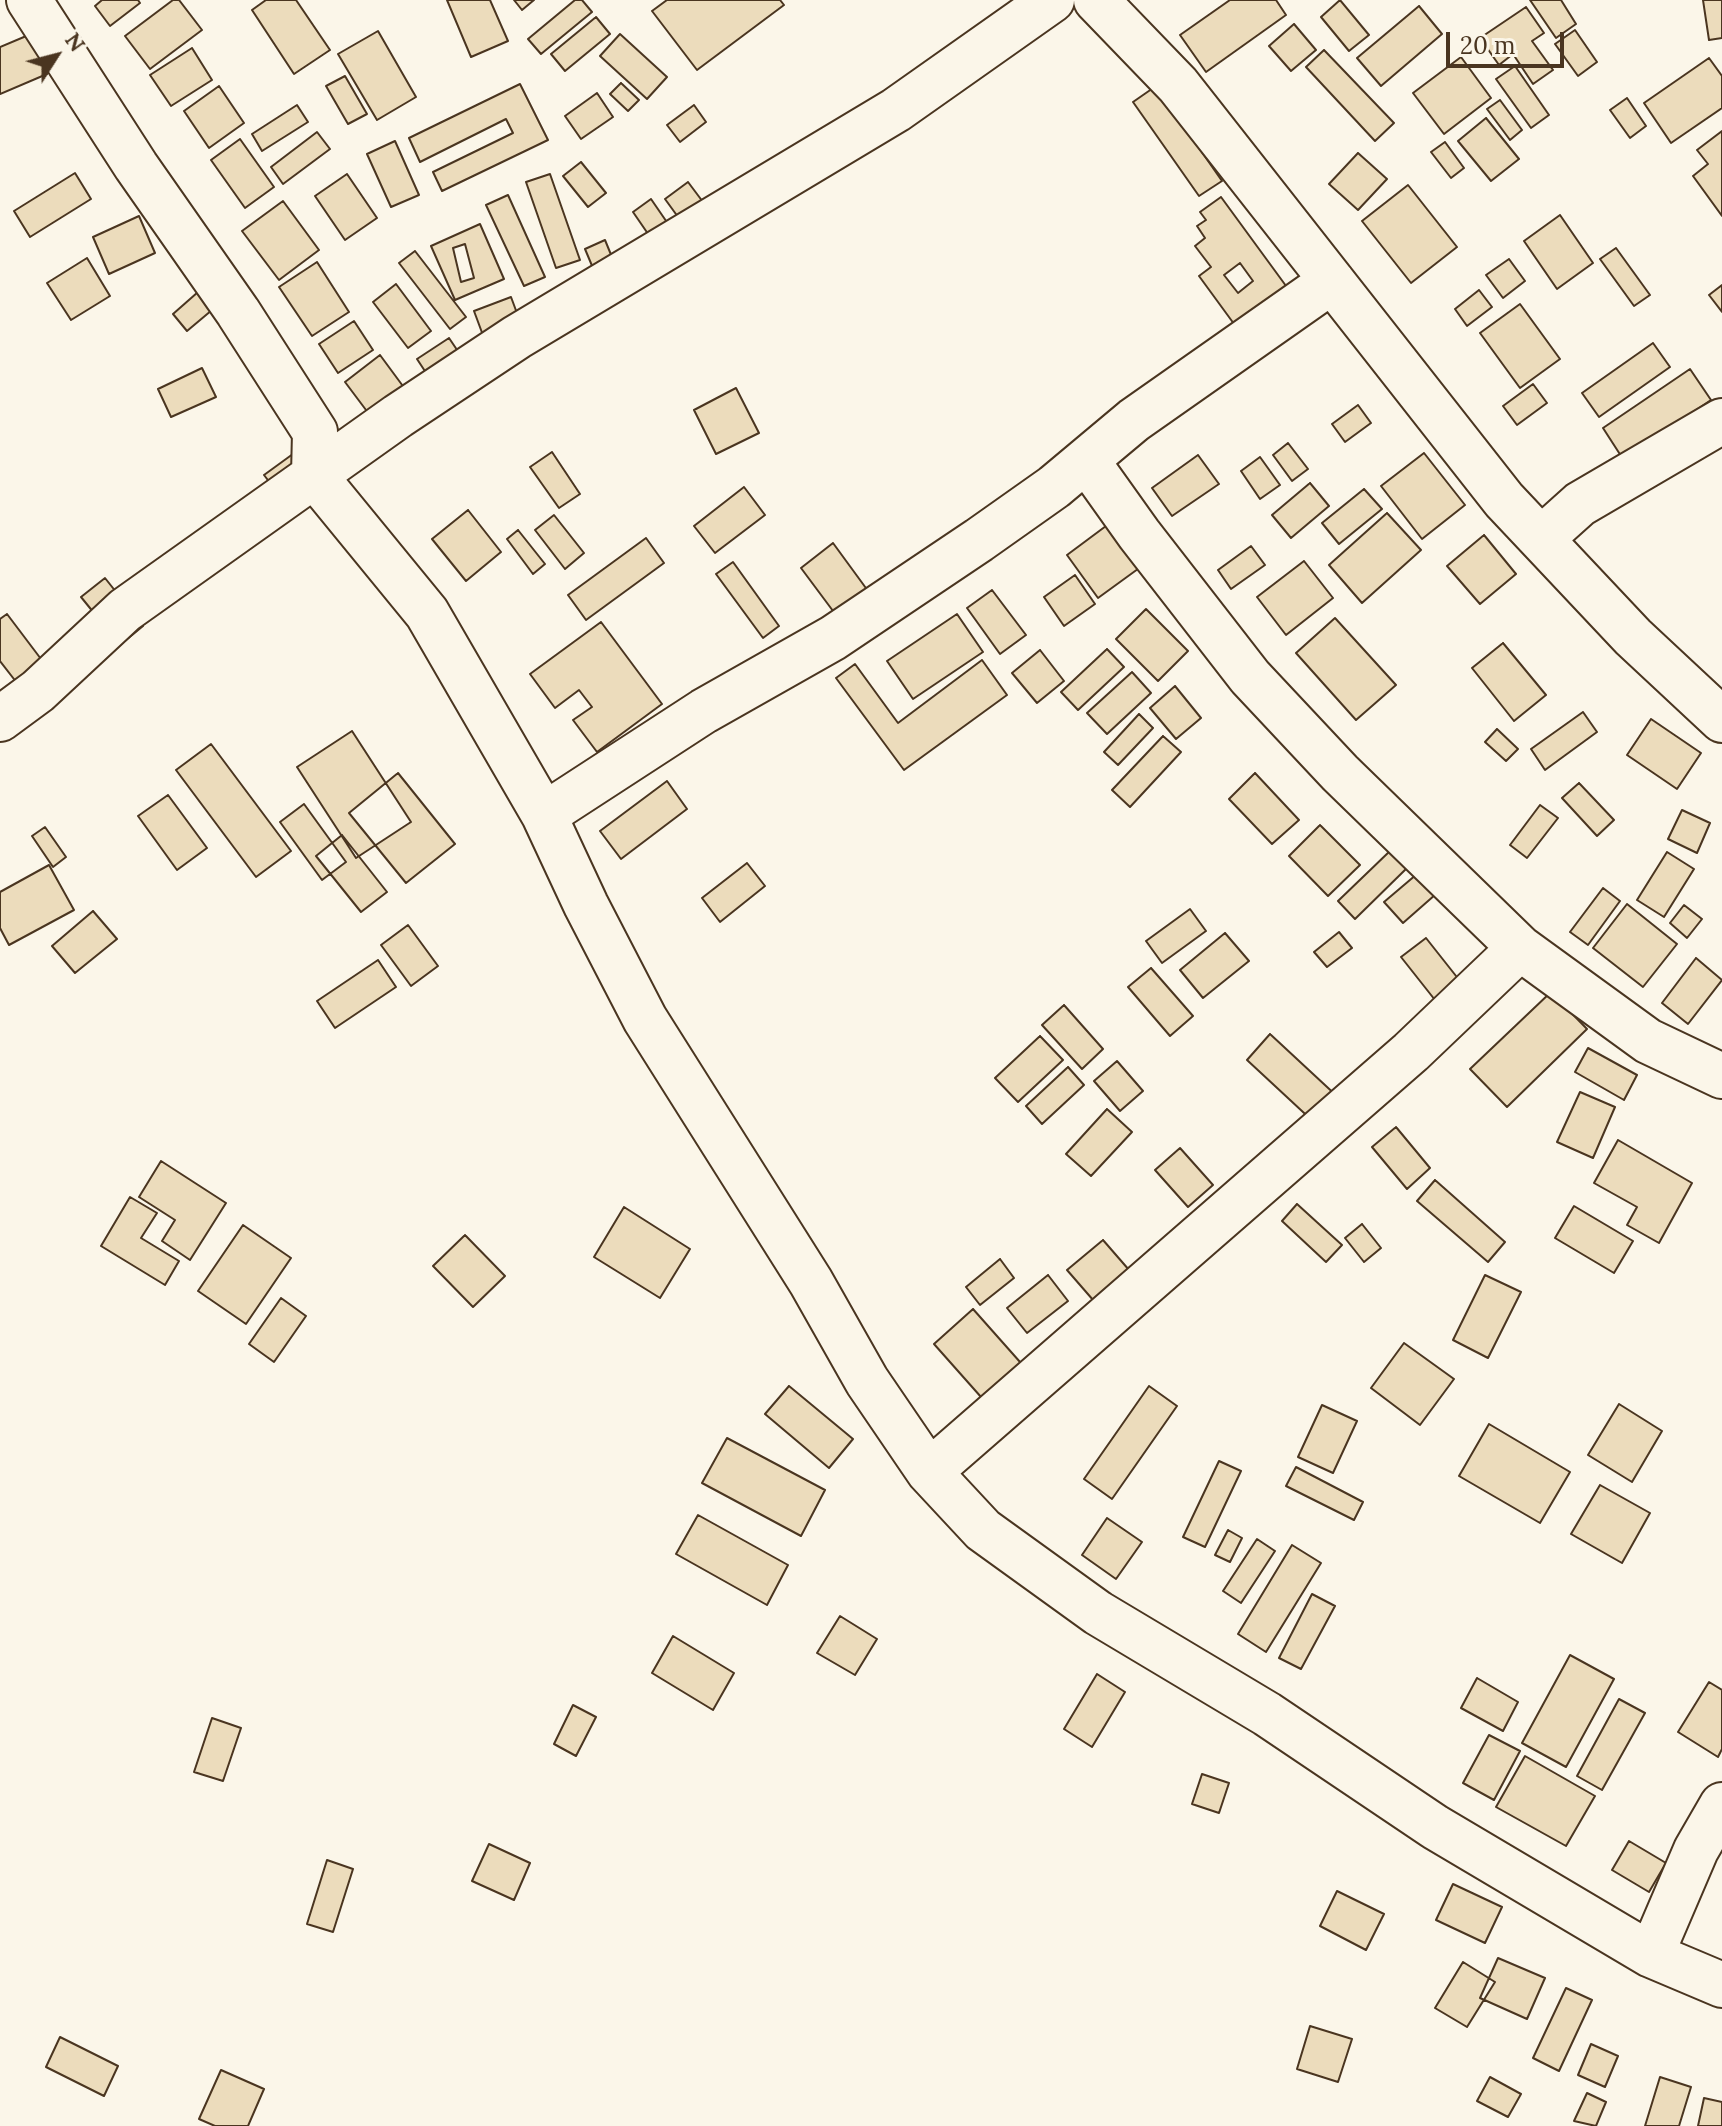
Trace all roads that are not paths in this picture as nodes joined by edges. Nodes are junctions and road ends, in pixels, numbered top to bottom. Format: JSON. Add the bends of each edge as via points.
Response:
{"nodes":[{"id":1,"x":29,"y":0,"type":"edge"},
{"id":2,"x":1052,"y":0,"type":"edge"},
{"id":3,"x":1096,"y":0,"type":"edge"},
{"id":4,"x":1332,"y":281,"type":"junction"},
{"id":5,"x":1722,"y":421,"type":"edge"},
{"id":6,"x":1087,"y":461,"type":"junction"},
{"id":7,"x":314,"y":475,"type":"junction"},
{"id":8,"x":1541,"y":539,"type":"junction"},
{"id":9,"x":0,"y":719,"type":"edge"},
{"id":10,"x":1722,"y":720,"type":"edge"},
{"id":11,"x":544,"y":815,"type":"junction"},
{"id":12,"x":1520,"y":948,"type":"junction"},
{"id":13,"x":1722,"y":1076,"type":"edge"},
{"id":14,"x":929,"y":1472,"type":"junction"},
{"id":15,"x":1722,"y":1805,"type":"edge"},
{"id":16,"x":1651,"y":1955,"type":"junction"},
{"id":17,"x":1722,"y":1985,"type":"edge"}],
"edges":[{"from":1,"to":7,"type":"street","via":[[315,432]]},
{"from":2,"to":7,"type":"street","via":[[896,110],[517,337]]},
{"from":3,"to":4,"type":"street","via":[[1178,85]]},
{"from":4,"to":6,"type":"street","via":[[1146,411]]},
{"from":4,"to":8,"type":"street","via":[[1459,447]]},
{"from":5,"to":8,"type":"street","via":[[1580,504]]},
{"from":6,"to":11,"type":"street","via":[[846,630],[668,732]]},
{"from":6,"to":12,"type":"street","via":[[1250,677]]},
{"from":7,"to":9,"type":"street","via":[[125,610]]},
{"from":7,"to":11,"type":"street","via":[[427,613]]},
{"from":8,"to":10,"type":"street","via":[[1633,637]]},
{"from":11,"to":14,"type":"street","via":[[645,1019],[811,1282],[867,1381]]},
{"from":12,"to":13,"type":"street","via":[[1648,1041]]},
{"from":12,"to":14,"type":"street","via":[[1411,1052]]},
{"from":14,"to":16,"type":"street","via":[[983,1530],[1098,1613],[1267,1714],[1435,1827]]},
{"from":15,"to":16,"type":"street","via":[[1696,1850]]},
{"from":16,"to":17,"type":"street"}]}
